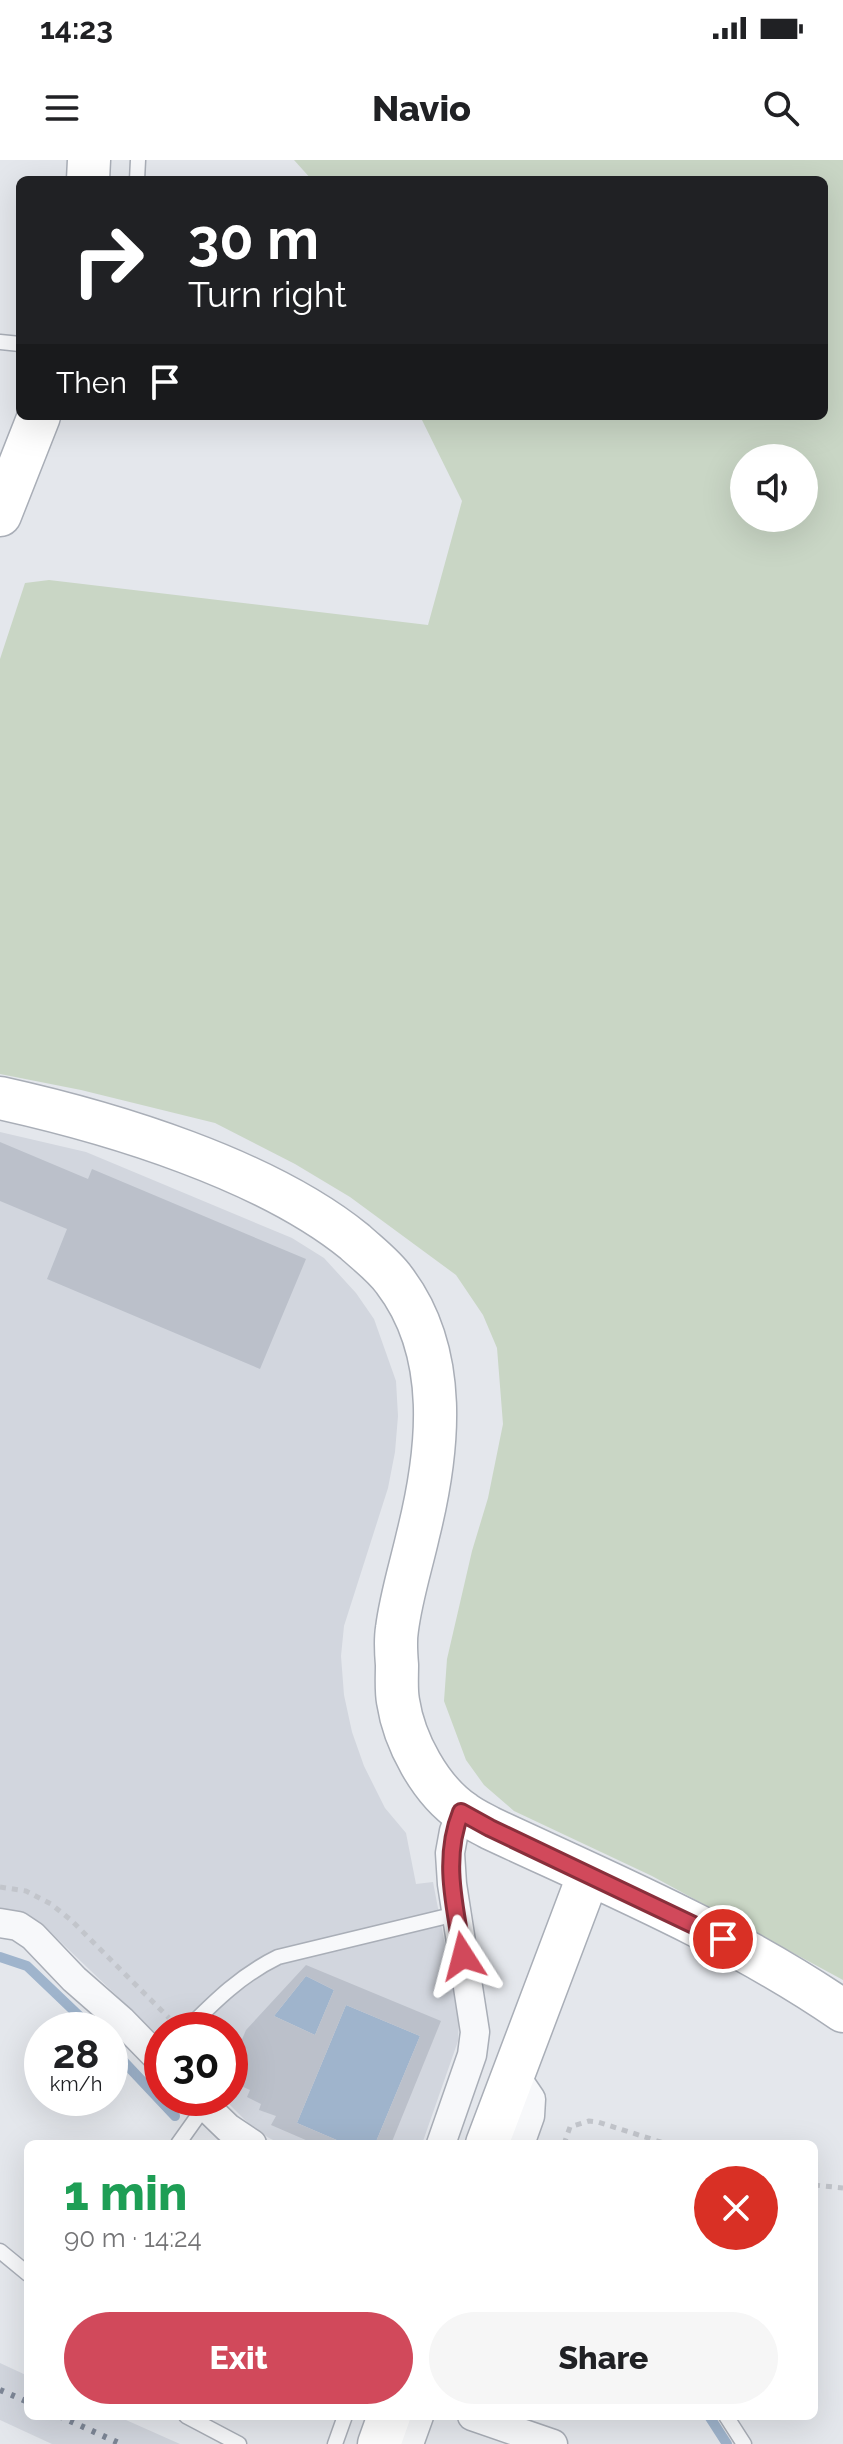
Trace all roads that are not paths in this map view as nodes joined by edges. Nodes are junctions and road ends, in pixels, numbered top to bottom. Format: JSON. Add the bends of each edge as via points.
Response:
{"nodes":[{"id":1,"x":37,"y":420,"type":"edge"},
{"id":2,"x":0,"y":515,"type":"edge"},
{"id":3,"x":0,"y":1098,"type":"edge"},
{"id":4,"x":461,"y":1812,"type":"junction"},
{"id":5,"x":589,"y":1874,"type":"junction"},
{"id":6,"x":456,"y":1914,"type":"junction"},
{"id":7,"x":0,"y":1923,"type":"edge"},
{"id":8,"x":843,"y":2011,"type":"edge"},
{"id":9,"x":199,"y":2012,"type":"edge"},
{"id":10,"x":144,"y":2044,"type":"edge"},
{"id":11,"x":514,"y":2074,"type":"junction"},
{"id":12,"x":193,"y":2116,"type":"edge"},
{"id":13,"x":216,"y":2116,"type":"edge"},
{"id":14,"x":180,"y":2140,"type":"edge"},
{"id":15,"x":246,"y":2140,"type":"edge"},
{"id":16,"x":442,"y":2140,"type":"edge"},
{"id":17,"x":489,"y":2140,"type":"edge"},
{"id":18,"x":521,"y":2140,"type":"edge"},
{"id":19,"x":0,"y":2251,"type":"edge"},
{"id":20,"x":24,"y":2271,"type":"edge"},
{"id":21,"x":194,"y":2420,"type":"edge"},
{"id":22,"x":344,"y":2420,"type":"edge"},
{"id":23,"x":388,"y":2420,"type":"edge"},
{"id":24,"x":418,"y":2420,"type":"edge"},
{"id":25,"x":484,"y":2420,"type":"edge"},
{"id":26,"x":729,"y":2420,"type":"edge"},
{"id":27,"x":239,"y":2444,"type":"edge"},
{"id":28,"x":335,"y":2444,"type":"edge"},
{"id":29,"x":379,"y":2444,"type":"edge"},
{"id":30,"x":409,"y":2444,"type":"edge"},
{"id":31,"x":553,"y":2444,"type":"edge"},
{"id":32,"x":744,"y":2444,"type":"edge"}],
"edges":[{"from":1,"to":2,"type":"street"},
{"from":3,"to":4,"type":"street","via":[[146,1138],[227,1169],[328,1220],[394,1279],[420,1323],[436,1397],[427,1494],[396,1632],[397,1699],[417,1758]]},
{"from":4,"to":5,"type":"street"},
{"from":4,"to":6,"type":"street","via":[[450,1853]]},
{"from":5,"to":8,"type":"street","via":[[723,1939]]},
{"from":5,"to":11,"type":"street"},
{"from":6,"to":9,"type":"lane","via":[[278,1957],[253,1969]]},
{"from":6,"to":16,"type":"street","via":[[475,2032]]},
{"from":7,"to":10,"type":"street","via":[[33,1936]]},
{"from":11,"to":17,"type":"street"},
{"from":11,"to":18,"type":"street","via":[[531,2099]]},
{"from":12,"to":14,"type":"lane"},
{"from":13,"to":15,"type":"street"},
{"from":19,"to":20,"type":"lane"},
{"from":21,"to":27,"type":"lane"},
{"from":22,"to":28,"type":"lane"},
{"from":23,"to":29,"type":"street"},
{"from":24,"to":30,"type":"street"},
{"from":25,"to":31,"type":"street"},
{"from":26,"to":32,"type":"lane"}]}
